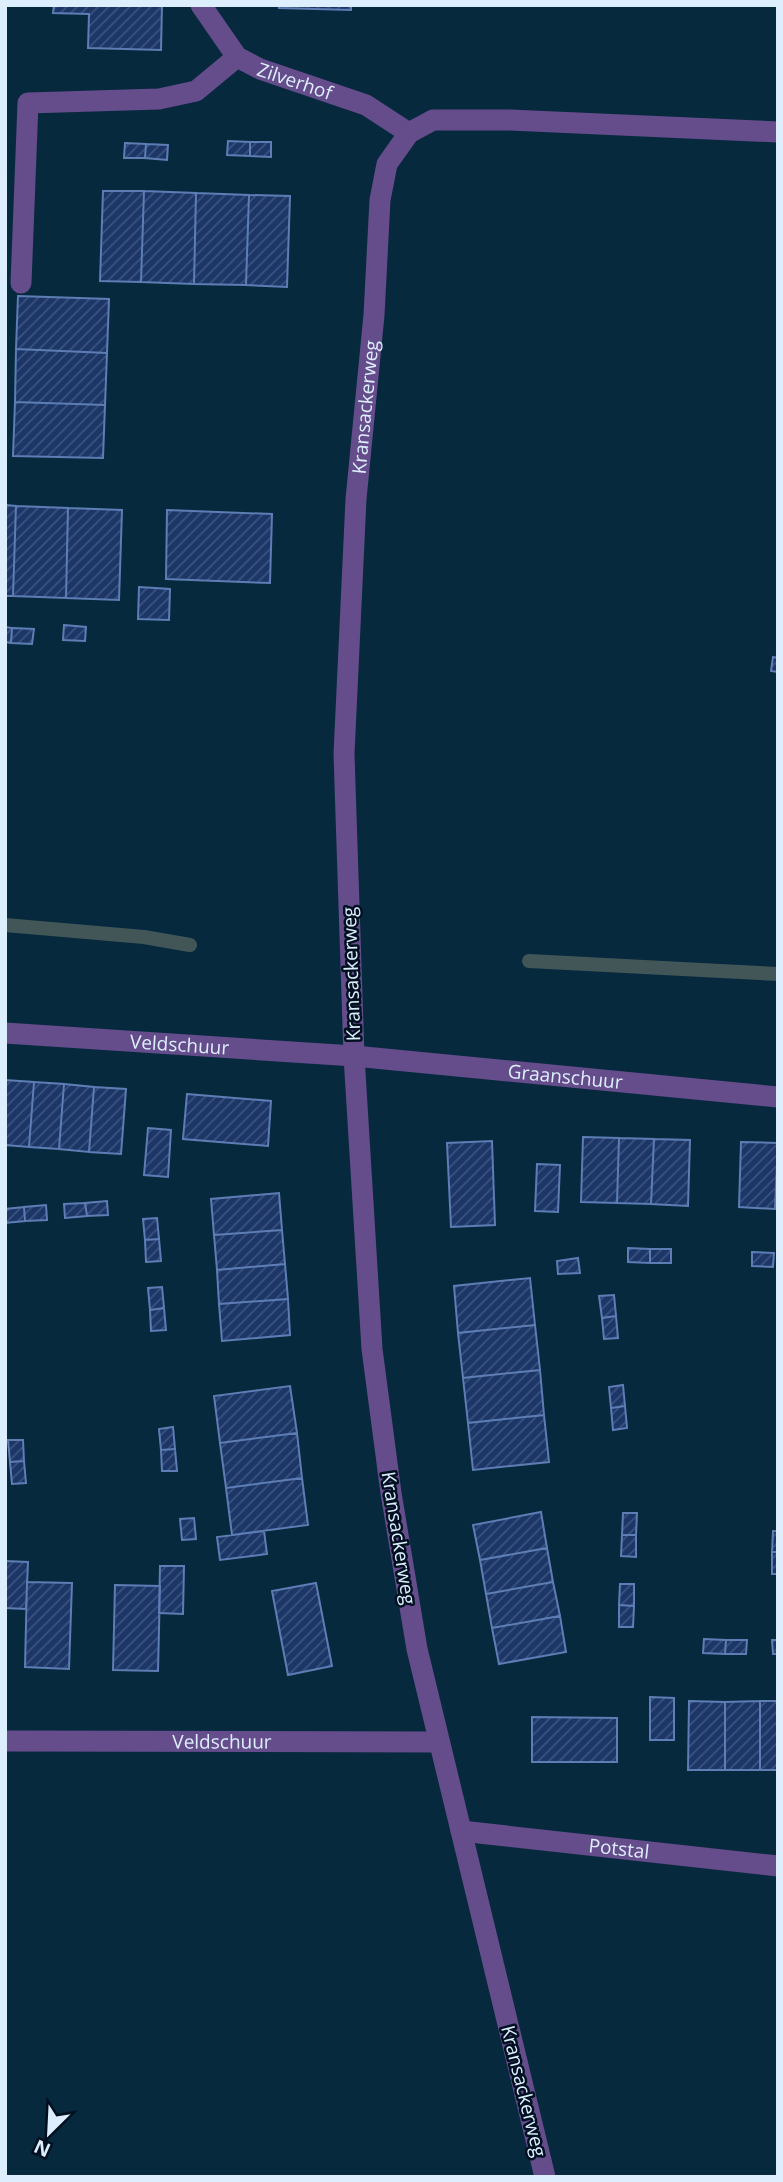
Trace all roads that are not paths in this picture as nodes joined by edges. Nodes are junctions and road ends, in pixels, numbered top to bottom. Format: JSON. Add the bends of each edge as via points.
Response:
{"nodes":[{"id":1,"x":201,"y":5,"type":"edge"},
{"id":2,"x":237,"y":57,"type":"junction"},
{"id":3,"x":778,"y":132,"type":"edge"},
{"id":4,"x":409,"y":133,"type":"junction"},
{"id":5,"x":21,"y":283,"type":"dead end"},
{"id":6,"x":5,"y":1033,"type":"edge"},
{"id":7,"x":354,"y":1056,"type":"junction"},
{"id":8,"x":778,"y":1097,"type":"edge"},
{"id":9,"x":5,"y":1741,"type":"edge"},
{"id":10,"x":439,"y":1742,"type":"junction"},
{"id":11,"x":461,"y":1831,"type":"junction"},
{"id":12,"x":778,"y":1866,"type":"edge"},
{"id":13,"x":545,"y":2177,"type":"edge"}],
"edges":[{"from":1,"to":2,"type":"street","name":"Zilverhof"},
{"from":2,"to":4,"type":"street","name":"Zilverhof","via":[[366,105]]},
{"from":2,"to":5,"type":"street","via":[[196,90],[159,99],[28,103]]},
{"from":3,"to":4,"type":"street","via":[[477,119],[433,120]]},
{"from":4,"to":7,"type":"street","name":"Kransackerweg","via":[[387,163],[380,201],[356,499],[344,754]]},
{"from":6,"to":7,"type":"street","name":"Veldschuur"},
{"from":7,"to":8,"type":"street","name":"Graanschuur"},
{"from":7,"to":10,"type":"street","name":"Kransackerweg","via":[[372,1349],[417,1649]]},
{"from":9,"to":10,"type":"street","name":"Veldschuur"},
{"from":10,"to":11,"type":"street","name":"Kransackerweg"},
{"from":11,"to":12,"type":"street","name":"Potstal"},
{"from":11,"to":13,"type":"street","name":"Kransackerweg"}]}
